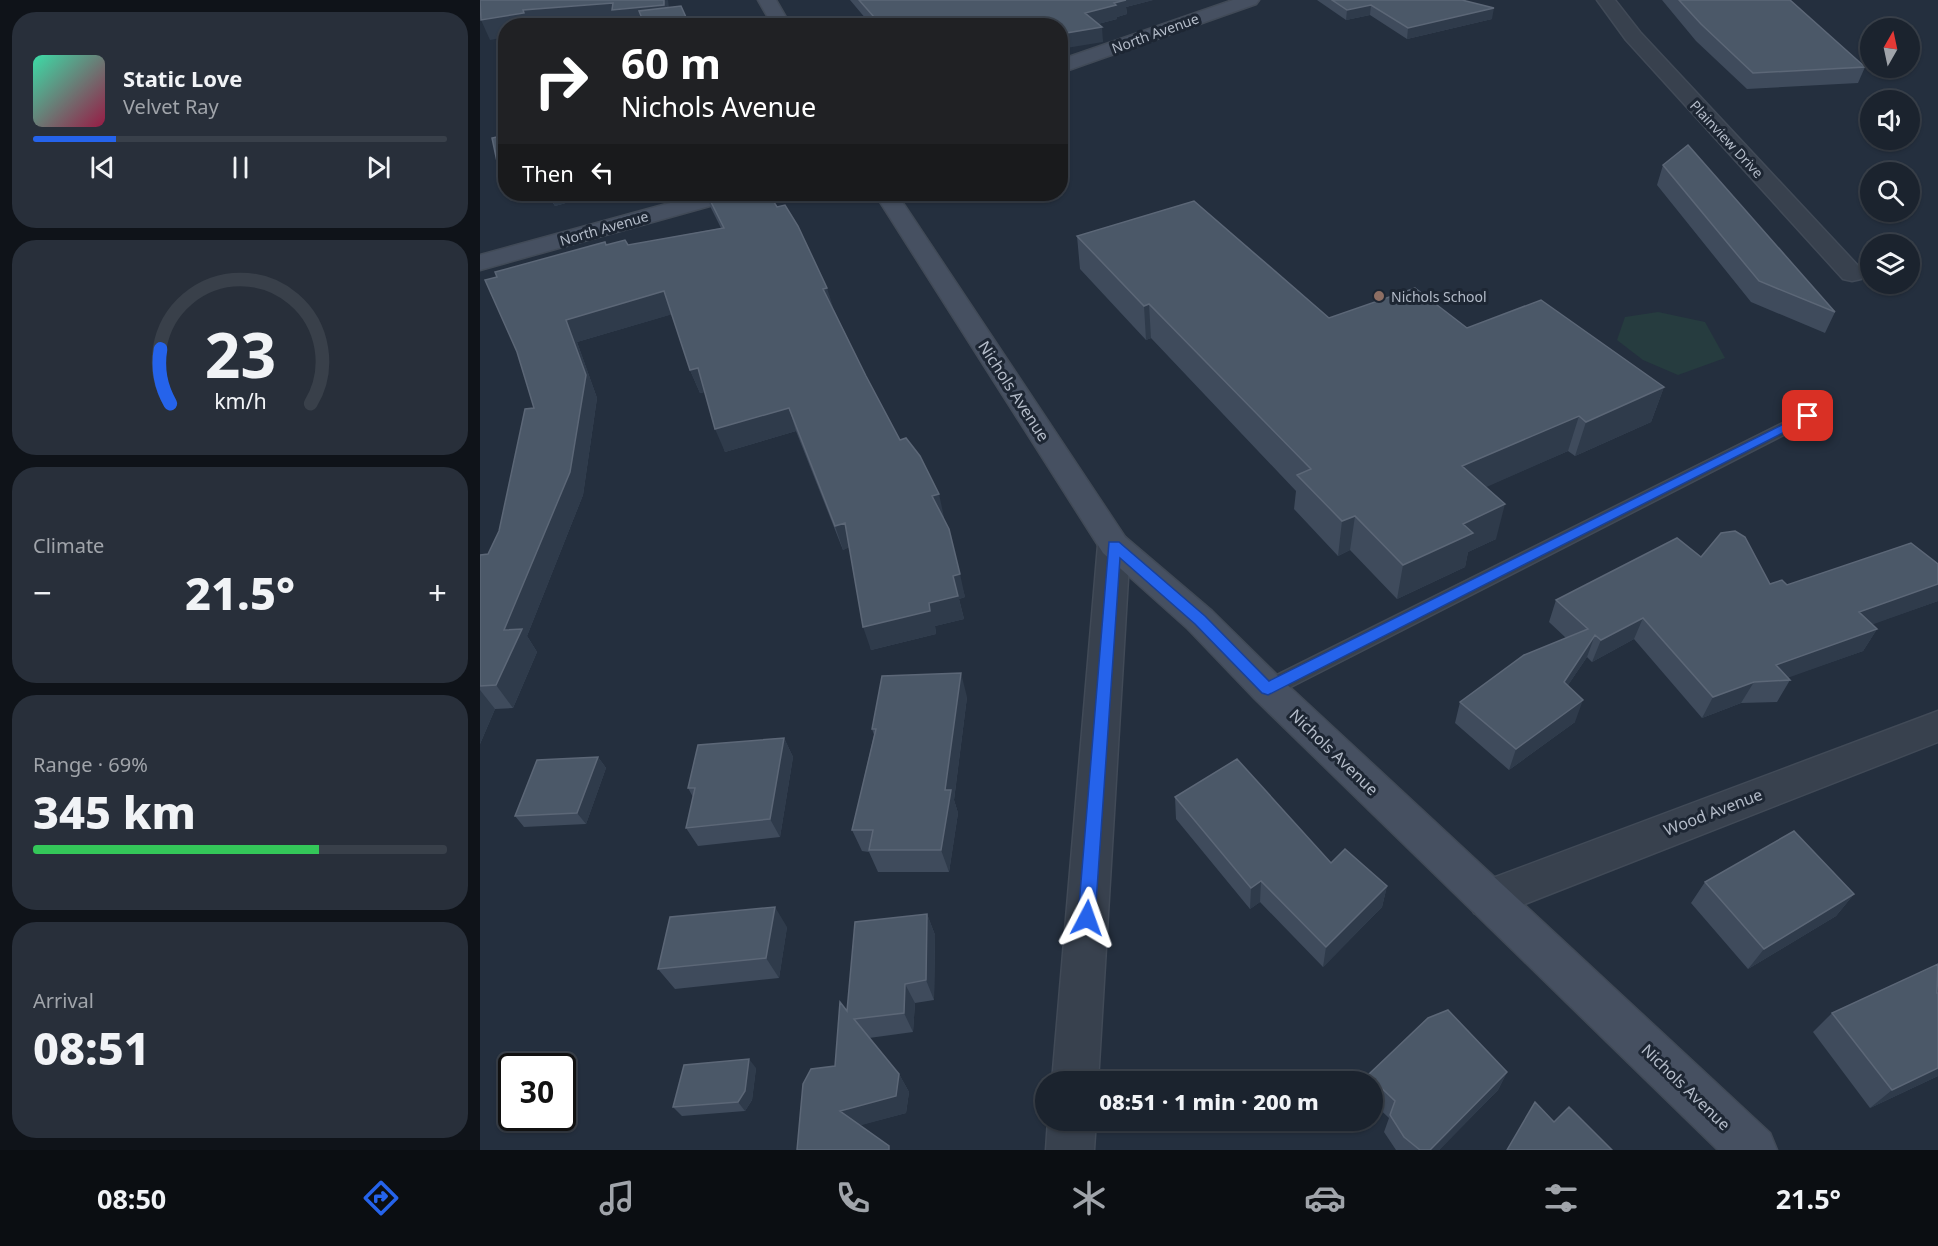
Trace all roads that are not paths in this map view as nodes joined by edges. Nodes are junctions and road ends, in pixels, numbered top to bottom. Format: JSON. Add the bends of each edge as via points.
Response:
{"nodes":[{"id":1,"x":767,"y":0,"type":"edge"},
{"id":2,"x":1250,"y":0,"type":"edge"},
{"id":3,"x":1606,"y":0,"type":"edge"},
{"id":4,"x":777,"y":18,"type":"edge"},
{"id":5,"x":1068,"y":64,"type":"edge"},
{"id":6,"x":702,"y":201,"type":"edge"},
{"id":7,"x":890,"y":201,"type":"edge"},
{"id":8,"x":480,"y":263,"type":"edge"},
{"id":9,"x":1851,"y":274,"type":"dead end"},
{"id":10,"x":1808,"y":416,"type":"dead end"},
{"id":11,"x":1114,"y":545,"type":"junction"},
{"id":12,"x":1268,"y":689,"type":"junction"},
{"id":13,"x":1938,"y":726,"type":"edge"},
{"id":14,"x":1489,"y":899,"type":"junction"},
{"id":15,"x":1076,"y":1071,"type":"edge"},
{"id":16,"x":1071,"y":1131,"type":"edge"},
{"id":17,"x":1070,"y":1150,"type":"edge"},
{"id":18,"x":1753,"y":1150,"type":"edge"}],
"edges":[{"from":1,"to":4,"type":"main road"},
{"from":2,"to":5,"type":"main road","name":"North Avenue"},
{"from":3,"to":9,"type":"street","name":"Plainview Drive","via":[[1633,36]]},
{"from":6,"to":8,"type":"main road","name":"North Avenue"},
{"from":7,"to":11,"type":"main road","name":"Nichols Avenue"},
{"from":10,"to":12,"type":"lane"},
{"from":11,"to":12,"type":"main road","name":"Nichols Avenue","via":[[1200,620]]},
{"from":11,"to":15,"type":"street"},
{"from":12,"to":14,"type":"main road","name":"Nichols Avenue"},
{"from":13,"to":14,"type":"street","name":"Wood Avenue"},
{"from":14,"to":18,"type":"main road","name":"Nichols Avenue"},
{"from":16,"to":17,"type":"street"}]}
